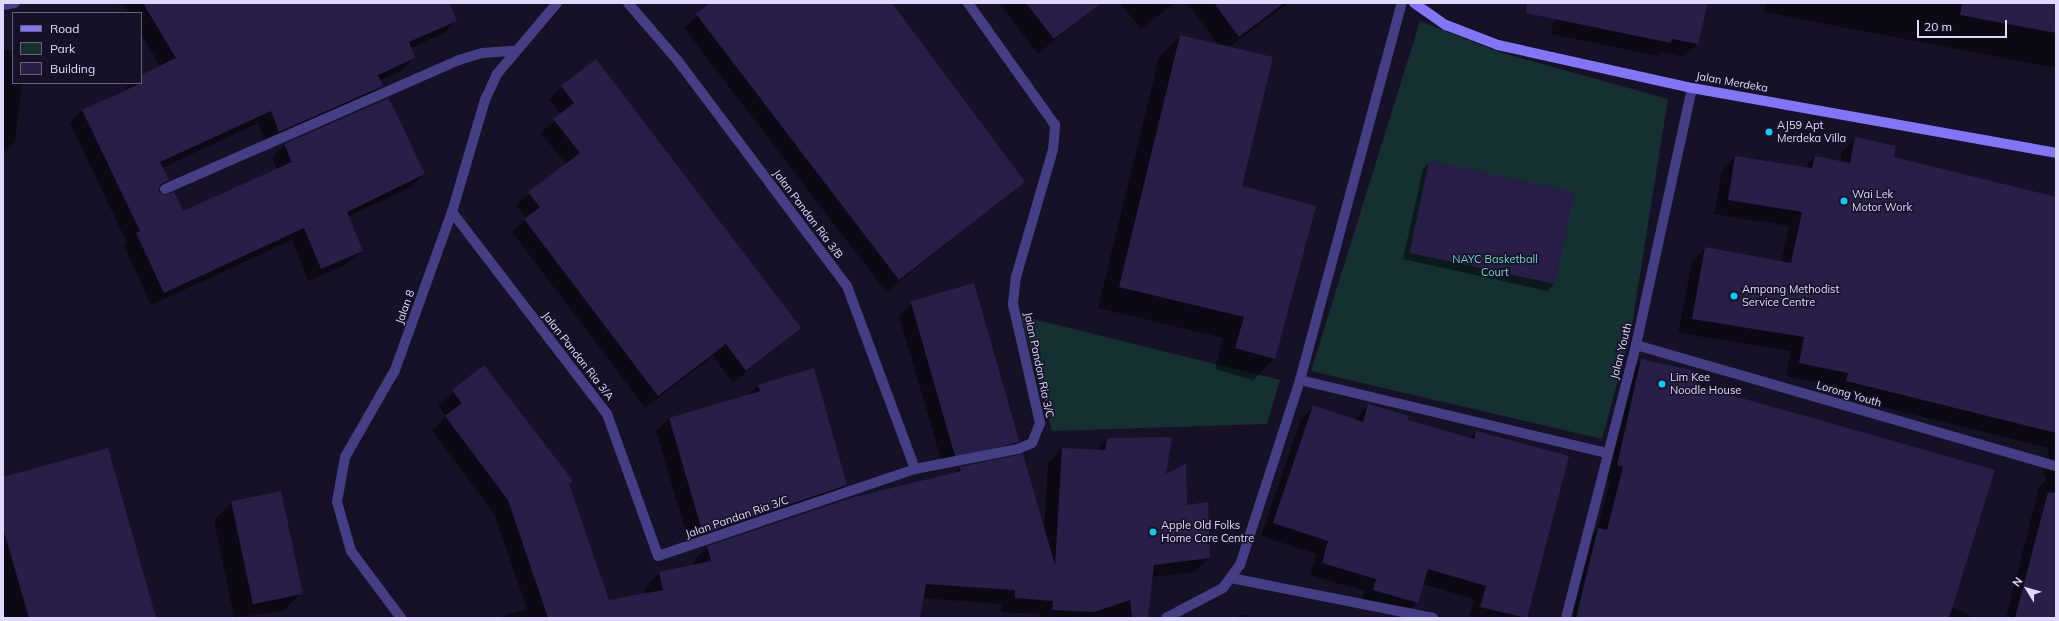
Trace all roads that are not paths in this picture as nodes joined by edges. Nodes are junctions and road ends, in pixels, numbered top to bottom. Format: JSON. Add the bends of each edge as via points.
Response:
{"nodes":[{"id":1,"x":15,"y":3,"type":"edge"},
{"id":2,"x":557,"y":3,"type":"edge"},
{"id":3,"x":628,"y":3,"type":"edge"},
{"id":4,"x":968,"y":3,"type":"edge"},
{"id":5,"x":1402,"y":3,"type":"edge"},
{"id":6,"x":1414,"y":3,"type":"edge"},
{"id":7,"x":3,"y":5,"type":"edge"},
{"id":8,"x":513,"y":51,"type":"junction"},
{"id":9,"x":1692,"y":88,"type":"junction"},
{"id":10,"x":2056,"y":153,"type":"edge"},
{"id":11,"x":165,"y":189,"type":"dead end"},
{"id":12,"x":452,"y":212,"type":"junction"},
{"id":13,"x":1636,"y":345,"type":"junction"},
{"id":14,"x":1300,"y":380,"type":"junction"},
{"id":15,"x":1607,"y":453,"type":"junction"},
{"id":16,"x":2056,"y":466,"type":"edge"},
{"id":17,"x":915,"y":469,"type":"junction"},
{"id":18,"x":658,"y":556,"type":"joint"},
{"id":19,"x":1231,"y":578,"type":"junction"},
{"id":20,"x":401,"y":618,"type":"edge"},
{"id":21,"x":1166,"y":618,"type":"edge"},
{"id":22,"x":1433,"y":618,"type":"edge"},
{"id":23,"x":1566,"y":618,"type":"edge"}],
"edges":[{"from":1,"to":7,"type":"street"},
{"from":2,"to":8,"type":"street","name":"Jalan 8"},
{"from":3,"to":17,"type":"street","name":"Jalan Pandan Ria 3/B","via":[[678,61],[846,286]]},
{"from":4,"to":17,"type":"street","name":"Jalan Pandan Ria 3/C","via":[[1055,125],[1053,150],[1016,278],[1013,304],[1040,423],[1032,443],[1018,449]]},
{"from":5,"to":14,"type":"street"},
{"from":6,"to":9,"type":"street","name":"Jalan Merdeka","via":[[1446,25],[1498,45]]},
{"from":8,"to":11,"type":"street","via":[[482,53],[459,60]]},
{"from":8,"to":12,"type":"street","name":"Jalan 8","via":[[485,100]]},
{"from":9,"to":10,"type":"street","name":"Jalan Merdeka"},
{"from":9,"to":13,"type":"street","name":"Jalan Youth"},
{"from":12,"to":18,"type":"street","name":"Jalan Pandan Ria 3/A","via":[[607,414]]},
{"from":12,"to":20,"type":"street","name":"Jalan 8","via":[[395,370],[345,457],[337,502],[351,551]]},
{"from":13,"to":15,"type":"street","name":"Jalan Youth"},
{"from":13,"to":16,"type":"street","name":"Lorong Youth"},
{"from":14,"to":15,"type":"street"},
{"from":14,"to":19,"type":"street","via":[[1240,565]]},
{"from":15,"to":23,"type":"street","name":"Jalan Youth"},
{"from":17,"to":18,"type":"street","name":"Jalan Pandan Ria 3/C"},
{"from":19,"to":21,"type":"street","via":[[1224,588],[1202,602]]},
{"from":19,"to":22,"type":"street"}]}
